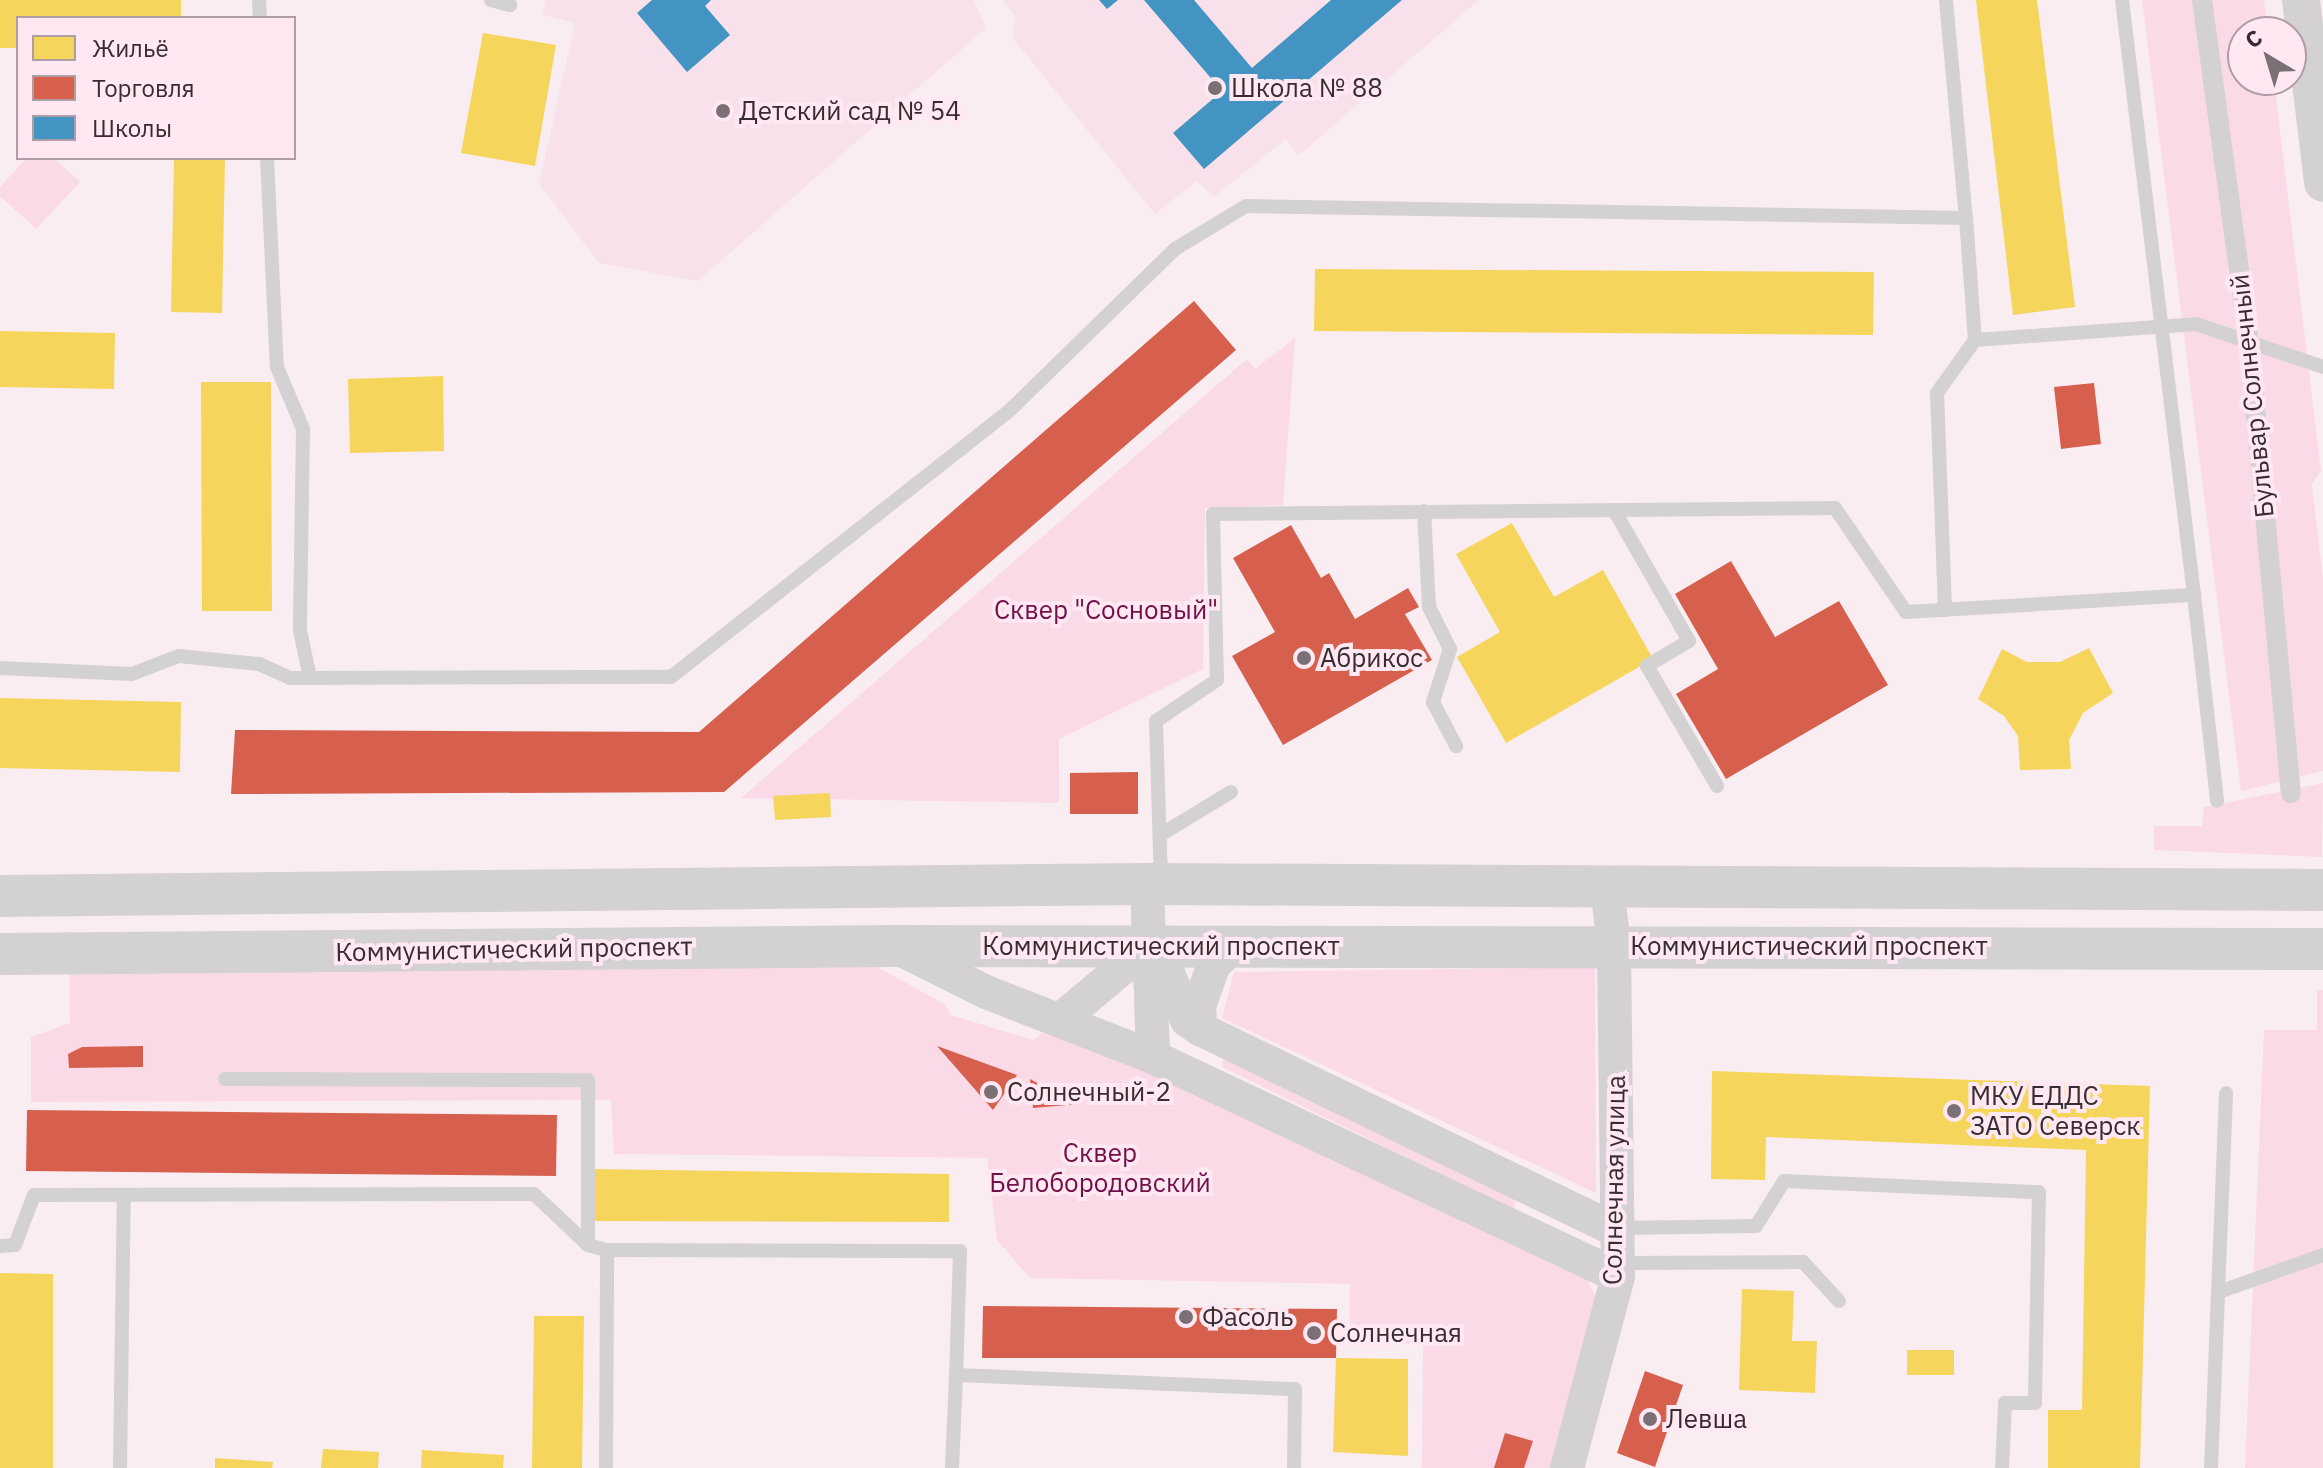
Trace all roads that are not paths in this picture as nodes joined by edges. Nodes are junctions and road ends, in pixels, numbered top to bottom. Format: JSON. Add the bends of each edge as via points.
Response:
{"nodes":[{"id":1,"x":491,"y":0,"type":"edge"},
{"id":2,"x":1946,"y":0,"type":"edge"},
{"id":3,"x":2122,"y":0,"type":"edge"},
{"id":4,"x":2202,"y":0,"type":"edge"},
{"id":5,"x":2301,"y":0,"type":"edge"},
{"id":6,"x":510,"y":5,"type":"dead end"},
{"id":7,"x":267,"y":160,"type":"edge"},
{"id":8,"x":2323,"y":183,"type":"edge"},
{"id":9,"x":1966,"y":218,"type":"junction"},
{"id":10,"x":2161,"y":325,"type":"junction"},
{"id":11,"x":1975,"y":340,"type":"junction"},
{"id":12,"x":2249,"y":342,"type":"junction"},
{"id":13,"x":2323,"y":367,"type":"edge"},
{"id":14,"x":1614,"y":510,"type":"junction"},
{"id":15,"x":1424,"y":511,"type":"junction"},
{"id":16,"x":2194,"y":595,"type":"junction"},
{"id":17,"x":1945,"y":610,"type":"junction"},
{"id":18,"x":0,"y":668,"type":"edge"},
{"id":19,"x":310,"y":678,"type":"junction"},
{"id":20,"x":1456,"y":746,"type":"dead end"},
{"id":21,"x":1717,"y":786,"type":"dead end"},
{"id":22,"x":1231,"y":792,"type":"dead end"},
{"id":23,"x":2291,"y":793,"type":"dead end"},
{"id":24,"x":2217,"y":801,"type":"dead end"},
{"id":25,"x":1160,"y":835,"type":"junction"},
{"id":26,"x":1154,"y":884,"type":"junction"},
{"id":27,"x":1607,"y":887,"type":"junction"},
{"id":28,"x":2323,"y":890,"type":"edge"},
{"id":29,"x":0,"y":896,"type":"edge"},
{"id":30,"x":1614,"y":945,"type":"junction"},
{"id":31,"x":894,"y":946,"type":"junction"},
{"id":32,"x":1235,"y":946,"type":"junction"},
{"id":33,"x":1146,"y":948,"type":"junction"},
{"id":34,"x":2323,"y":949,"type":"edge"},
{"id":35,"x":0,"y":954,"type":"edge"},
{"id":36,"x":1060,"y":1020,"type":"junction"},
{"id":37,"x":1200,"y":1029,"type":"junction"},
{"id":38,"x":1153,"y":1057,"type":"junction"},
{"id":39,"x":225,"y":1079,"type":"dead end"},
{"id":40,"x":2226,"y":1093,"type":"dead end"},
{"id":41,"x":124,"y":1196,"type":"junction"},
{"id":42,"x":588,"y":1245,"type":"junction"},
{"id":43,"x":0,"y":1246,"type":"edge"},
{"id":44,"x":607,"y":1250,"type":"junction"},
{"id":45,"x":1617,"y":1250,"type":"junction"},
{"id":46,"x":2323,"y":1255,"type":"edge"},
{"id":47,"x":2219,"y":1292,"type":"junction"},
{"id":48,"x":1839,"y":1301,"type":"dead end"},
{"id":49,"x":956,"y":1375,"type":"junction"},
{"id":50,"x":120,"y":1468,"type":"edge"},
{"id":51,"x":606,"y":1468,"type":"edge"},
{"id":52,"x":952,"y":1468,"type":"edge"},
{"id":53,"x":1294,"y":1468,"type":"edge"},
{"id":54,"x":1567,"y":1468,"type":"edge"},
{"id":55,"x":2002,"y":1468,"type":"edge"},
{"id":56,"x":2211,"y":1468,"type":"edge"}],
"edges":[{"from":1,"to":6,"type":"lane"},
{"from":2,"to":9,"type":"lane"},
{"from":3,"to":10,"type":"lane"},
{"from":4,"to":12,"type":"street","name":"Бульвар Солнечный"},
{"from":5,"to":8,"type":"main road"},
{"from":7,"to":19,"type":"lane","via":[[277,367],[303,429],[300,630]]},
{"from":9,"to":11,"type":"lane"},
{"from":9,"to":19,"type":"lane","via":[[1246,206],[1175,249],[1008,412],[671,677]]},
{"from":10,"to":11,"type":"lane"},
{"from":10,"to":12,"type":"lane","via":[[2196,324]]},
{"from":10,"to":16,"type":"lane"},
{"from":11,"to":17,"type":"lane","via":[[1937,393]]},
{"from":12,"to":13,"type":"lane"},
{"from":12,"to":23,"type":"street","name":"Бульвар Солнечный"},
{"from":14,"to":15,"type":"lane"},
{"from":14,"to":17,"type":"lane","via":[[1835,508],[1906,612]]},
{"from":14,"to":21,"type":"lane","via":[[1689,641],[1647,666]]},
{"from":15,"to":20,"type":"lane","via":[[1429,607],[1450,649],[1433,702]]},
{"from":15,"to":25,"type":"lane","via":[[1213,514],[1217,680],[1156,721]]},
{"from":16,"to":17,"type":"lane"},
{"from":16,"to":24,"type":"lane"},
{"from":18,"to":19,"type":"lane","via":[[132,674],[179,656],[259,664],[290,678]]},
{"from":22,"to":25,"type":"lane"},
{"from":25,"to":26,"type":"lane"},
{"from":26,"to":27,"type":"main road"},
{"from":26,"to":29,"type":"main road"},
{"from":26,"to":33,"type":"street"},
{"from":27,"to":28,"type":"main road"},
{"from":27,"to":30,"type":"street","name":"Солнечная улица"},
{"from":30,"to":32,"type":"main road","name":"Коммунистический проспект"},
{"from":30,"to":34,"type":"main road","name":"Коммунистический проспект"},
{"from":30,"to":45,"type":"street","name":"Солнечная улица"},
{"from":31,"to":33,"type":"main road","name":"Коммунистический проспект"},
{"from":31,"to":35,"type":"main road","name":"Коммунистический проспект"},
{"from":31,"to":36,"type":"street","via":[[986,992]]},
{"from":32,"to":33,"type":"main road","name":"Коммунистический проспект"},
{"from":32,"to":37,"type":"street","via":[[1214,964],[1199,1006]]},
{"from":33,"to":36,"type":"street"},
{"from":33,"to":37,"type":"street","via":[[1166,968],[1187,1020]]},
{"from":33,"to":38,"type":"street"},
{"from":36,"to":38,"type":"street"},
{"from":37,"to":45,"type":"street"},
{"from":38,"to":45,"type":"street"},
{"from":39,"to":42,"type":"lane","via":[[588,1080]]},
{"from":40,"to":47,"type":"lane"},
{"from":41,"to":42,"type":"lane","via":[[534,1194]]},
{"from":41,"to":43,"type":"lane","via":[[34,1195],[15,1245]]},
{"from":41,"to":50,"type":"lane"},
{"from":42,"to":44,"type":"lane"},
{"from":44,"to":49,"type":"lane","via":[[960,1251]]},
{"from":44,"to":51,"type":"lane"},
{"from":45,"to":48,"type":"lane","via":[[1803,1262]]},
{"from":45,"to":54,"type":"street","name":"Солнечная улица"},
{"from":45,"to":55,"type":"lane","via":[[1756,1226],[1784,1181],[2039,1192],[2035,1403],[2005,1403]]},
{"from":46,"to":47,"type":"lane"},
{"from":47,"to":56,"type":"lane"},
{"from":49,"to":52,"type":"lane"},
{"from":49,"to":53,"type":"lane","via":[[1295,1389]]}]}
